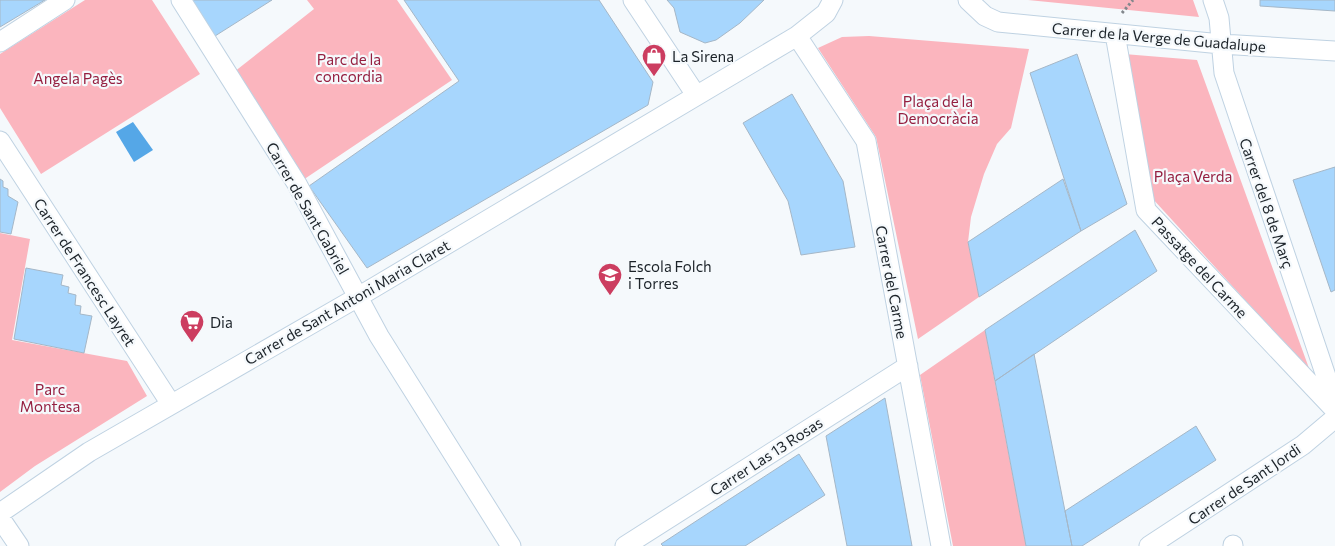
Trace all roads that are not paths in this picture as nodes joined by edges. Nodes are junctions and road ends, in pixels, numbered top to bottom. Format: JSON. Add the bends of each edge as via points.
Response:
{"nodes":[{"id":1,"x":65,"y":0,"type":"edge"},
{"id":2,"x":181,"y":0,"type":"edge"},
{"id":3,"x":633,"y":0,"type":"edge"},
{"id":4,"x":833,"y":0,"type":"edge"},
{"id":5,"x":968,"y":0,"type":"edge"},
{"id":6,"x":1214,"y":0,"type":"edge"},
{"id":7,"x":1115,"y":34,"type":"junction"},
{"id":8,"x":797,"y":36,"type":"junction"},
{"id":9,"x":0,"y":42,"type":"edge"},
{"id":10,"x":1222,"y":44,"type":"junction"},
{"id":11,"x":1335,"y":51,"type":"edge"},
{"id":12,"x":696,"y":95,"type":"junction"},
{"id":13,"x":0,"y":141,"type":"edge"},
{"id":14,"x":358,"y":297,"type":"junction"},
{"id":15,"x":908,"y":366,"type":"junction"},
{"id":16,"x":1335,"y":403,"type":"edge"},
{"id":17,"x":171,"y":404,"type":"junction"},
{"id":18,"x":1335,"y":410,"type":"edge"},
{"id":19,"x":1335,"y":418,"type":"edge"},
{"id":20,"x":0,"y":514,"type":"edge"},
{"id":21,"x":0,"y":518,"type":"edge"},
{"id":22,"x":20,"y":546,"type":"edge"},
{"id":23,"x":511,"y":546,"type":"edge"},
{"id":24,"x":624,"y":546,"type":"edge"},
{"id":25,"x":941,"y":546,"type":"edge"},
{"id":26,"x":1149,"y":546,"type":"edge"}],
"edges":[{"from":1,"to":9,"type":"street"},
{"from":2,"to":14,"type":"street","name":"Carrer de Sant Gabriel","via":[[297,184]]},
{"from":3,"to":12,"type":"street"},
{"from":4,"to":8,"type":"street","via":[[826,13]]},
{"from":5,"to":7,"type":"street","name":"Carrer de la Verge de Guadalupe","via":[[985,16],[998,22]]},
{"from":6,"to":10,"type":"street","name":"Carrer del 8 de Març"},
{"from":7,"to":10,"type":"street","name":"Carrer de la Verge de Guadalupe"},
{"from":7,"to":18,"type":"street","name":"Passatge del Carme","via":[[1146,210]]},
{"from":8,"to":12,"type":"street"},
{"from":8,"to":15,"type":"street","name":"Carrer del Carme","via":[[866,141]]},
{"from":10,"to":11,"type":"street","name":"Carrer de la Verge de Guadalupe"},
{"from":10,"to":16,"type":"street","name":"Carrer del 8 de Març","via":[[1224,73]]},
{"from":12,"to":14,"type":"street","name":"Carrer de Sant Antoni Maria Claret"},
{"from":13,"to":17,"type":"street","name":"Carrer de Francesc Layret"},
{"from":14,"to":17,"type":"street","name":"Carrer de Sant Antoni Maria Claret"},
{"from":14,"to":23,"type":"street","name":"Carrer de Sant Gabriel","via":[[379,336]]},
{"from":15,"to":24,"type":"street","name":"Carrer Las 13 Rosas"},
{"from":15,"to":25,"type":"street","name":"Carrer del Carme"},
{"from":17,"to":20,"type":"street","name":"Carrer de Sant Antoni Maria Claret","via":[[89,452]]},
{"from":19,"to":26,"type":"street","name":"Carrer de Sant Jordi","via":[[1303,445]]},
{"from":21,"to":22,"type":"street"}]}
